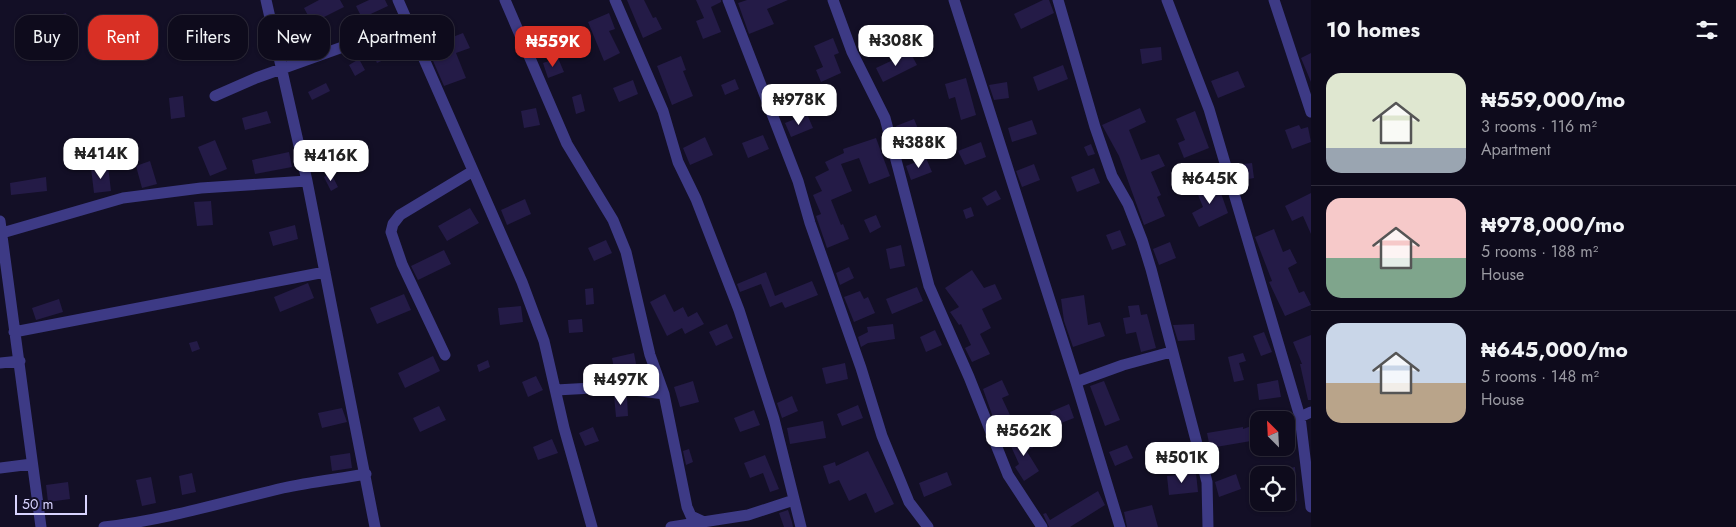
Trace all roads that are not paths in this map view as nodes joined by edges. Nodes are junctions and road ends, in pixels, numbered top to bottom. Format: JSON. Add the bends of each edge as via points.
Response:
{"nodes":[{"id":1,"x":266,"y":0,"type":"edge"},
{"id":2,"x":398,"y":0,"type":"edge"},
{"id":3,"x":505,"y":0,"type":"edge"},
{"id":4,"x":616,"y":0,"type":"edge"},
{"id":5,"x":728,"y":0,"type":"edge"},
{"id":6,"x":833,"y":0,"type":"edge"},
{"id":7,"x":954,"y":0,"type":"edge"},
{"id":8,"x":1058,"y":0,"type":"edge"},
{"id":9,"x":1167,"y":0,"type":"edge"},
{"id":10,"x":1274,"y":0,"type":"edge"},
{"id":11,"x":404,"y":15,"type":"edge"},
{"id":12,"x":340,"y":49,"type":"edge"},
{"id":13,"x":423,"y":60,"type":"edge"},
{"id":14,"x":282,"y":70,"type":"junction"},
{"id":15,"x":215,"y":96,"type":"dead end"},
{"id":16,"x":1311,"y":112,"type":"edge"},
{"id":17,"x":473,"y":171,"type":"junction"},
{"id":18,"x":307,"y":181,"type":"junction"},
{"id":19,"x":0,"y":221,"type":"edge"},
{"id":20,"x":2,"y":233,"type":"junction"},
{"id":21,"x":3,"y":260,"type":"edge"},
{"id":22,"x":325,"y":272,"type":"junction"},
{"id":23,"x":14,"y":332,"type":"junction"},
{"id":24,"x":1171,"y":352,"type":"junction"},
{"id":25,"x":445,"y":354,"type":"dead end"},
{"id":26,"x":20,"y":361,"type":"junction"},
{"id":27,"x":0,"y":363,"type":"edge"},
{"id":28,"x":1076,"y":382,"type":"junction"},
{"id":29,"x":556,"y":390,"type":"dead end"},
{"id":30,"x":664,"y":394,"type":"junction"},
{"id":31,"x":1311,"y":412,"type":"edge"},
{"id":32,"x":1300,"y":417,"type":"junction"},
{"id":33,"x":32,"y":464,"type":"junction"},
{"id":34,"x":0,"y":468,"type":"edge"},
{"id":35,"x":366,"y":474,"type":"junction"},
{"id":36,"x":794,"y":500,"type":"junction"},
{"id":37,"x":1311,"y":507,"type":"edge"},
{"id":38,"x":704,"y":522,"type":"junction"},
{"id":39,"x":41,"y":527,"type":"edge"},
{"id":40,"x":104,"y":527,"type":"edge"},
{"id":41,"x":375,"y":527,"type":"edge"},
{"id":42,"x":592,"y":527,"type":"edge"},
{"id":43,"x":671,"y":527,"type":"edge"},
{"id":44,"x":801,"y":527,"type":"edge"},
{"id":45,"x":928,"y":527,"type":"edge"},
{"id":46,"x":1042,"y":527,"type":"edge"},
{"id":47,"x":1120,"y":527,"type":"edge"},
{"id":48,"x":1208,"y":527,"type":"edge"}],
"edges":[{"from":1,"to":14,"type":"street"},
{"from":2,"to":11,"type":"street"},
{"from":3,"to":30,"type":"street","via":[[567,144],[613,220],[626,252],[650,355]]},
{"from":4,"to":36,"type":"street","via":[[663,111],[678,162],[696,199],[739,310],[774,419]]},
{"from":5,"to":45,"type":"street","via":[[793,166],[884,444],[909,502]]},
{"from":6,"to":46,"type":"street","via":[[852,52],[885,118],[929,286],[970,377],[1008,475]]},
{"from":7,"to":28,"type":"street"},
{"from":8,"to":24,"type":"street","via":[[1095,128],[1112,176],[1128,204],[1142,240]]},
{"from":9,"to":32,"type":"street","via":[[1209,109]]},
{"from":10,"to":16,"type":"street"},
{"from":12,"to":14,"type":"street"},
{"from":13,"to":17,"type":"street"},
{"from":14,"to":15,"type":"street"},
{"from":14,"to":18,"type":"street"},
{"from":17,"to":25,"type":"street","via":[[400,215],[391,232],[402,264]]},
{"from":17,"to":42,"type":"street","via":[[544,341]]},
{"from":18,"to":20,"type":"street","via":[[201,188],[123,198]]},
{"from":18,"to":22,"type":"street"},
{"from":19,"to":20,"type":"street"},
{"from":20,"to":21,"type":"street"},
{"from":21,"to":23,"type":"street"},
{"from":22,"to":23,"type":"street"},
{"from":22,"to":35,"type":"street"},
{"from":23,"to":26,"type":"street"},
{"from":24,"to":28,"type":"street"},
{"from":24,"to":48,"type":"street","via":[[1207,482]]},
{"from":26,"to":27,"type":"street"},
{"from":26,"to":33,"type":"street"},
{"from":28,"to":47,"type":"street"},
{"from":29,"to":30,"type":"street","via":[[611,387]]},
{"from":30,"to":38,"type":"street","via":[[687,507],[691,516]]},
{"from":31,"to":32,"type":"street"},
{"from":32,"to":37,"type":"street"},
{"from":33,"to":34,"type":"street"},
{"from":33,"to":39,"type":"street"},
{"from":35,"to":40,"type":"street","via":[[285,487],[188,512]]},
{"from":35,"to":41,"type":"street"},
{"from":36,"to":38,"type":"street","via":[[748,515]]},
{"from":36,"to":44,"type":"street"},
{"from":38,"to":43,"type":"street"}]}
